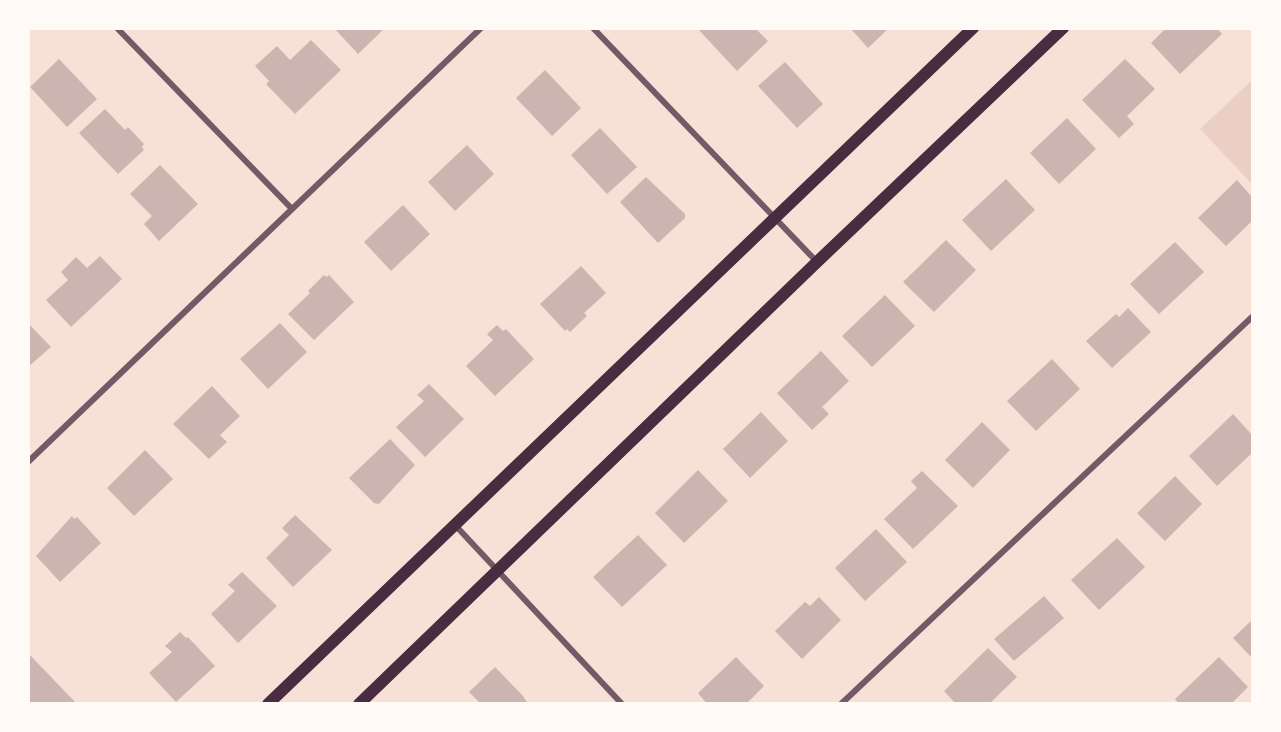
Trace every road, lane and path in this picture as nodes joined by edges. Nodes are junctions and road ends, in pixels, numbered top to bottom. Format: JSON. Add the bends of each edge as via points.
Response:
{"nodes":[{"id":1,"x":117,"y":28,"type":"edge"},
{"id":2,"x":481,"y":28,"type":"edge"},
{"id":3,"x":593,"y":28,"type":"edge"},
{"id":4,"x":973,"y":28,"type":"edge"},
{"id":5,"x":1063,"y":28,"type":"edge"},
{"id":6,"x":292,"y":209,"type":"junction"},
{"id":7,"x":775,"y":219,"type":"junction"},
{"id":8,"x":817,"y":262,"type":"junction"},
{"id":9,"x":1252,"y":317,"type":"edge"},
{"id":10,"x":28,"y":462,"type":"edge"},
{"id":11,"x":455,"y":525,"type":"junction"},
{"id":12,"x":496,"y":570,"type":"junction"},
{"id":13,"x":268,"y":704,"type":"edge"},
{"id":14,"x":359,"y":704,"type":"edge"},
{"id":15,"x":622,"y":704,"type":"edge"},
{"id":16,"x":840,"y":704,"type":"edge"}],
"edges":[{"from":1,"to":6,"type":"street"},
{"from":2,"to":6,"type":"street"},
{"from":3,"to":7,"type":"street"},
{"from":4,"to":7,"type":"main road"},
{"from":5,"to":8,"type":"main road"},
{"from":6,"to":10,"type":"street"},
{"from":7,"to":8,"type":"street"},
{"from":7,"to":11,"type":"main road"},
{"from":8,"to":12,"type":"main road"},
{"from":9,"to":16,"type":"street"},
{"from":11,"to":12,"type":"street"},
{"from":11,"to":13,"type":"main road"},
{"from":12,"to":14,"type":"main road"},
{"from":12,"to":15,"type":"street"}]}
